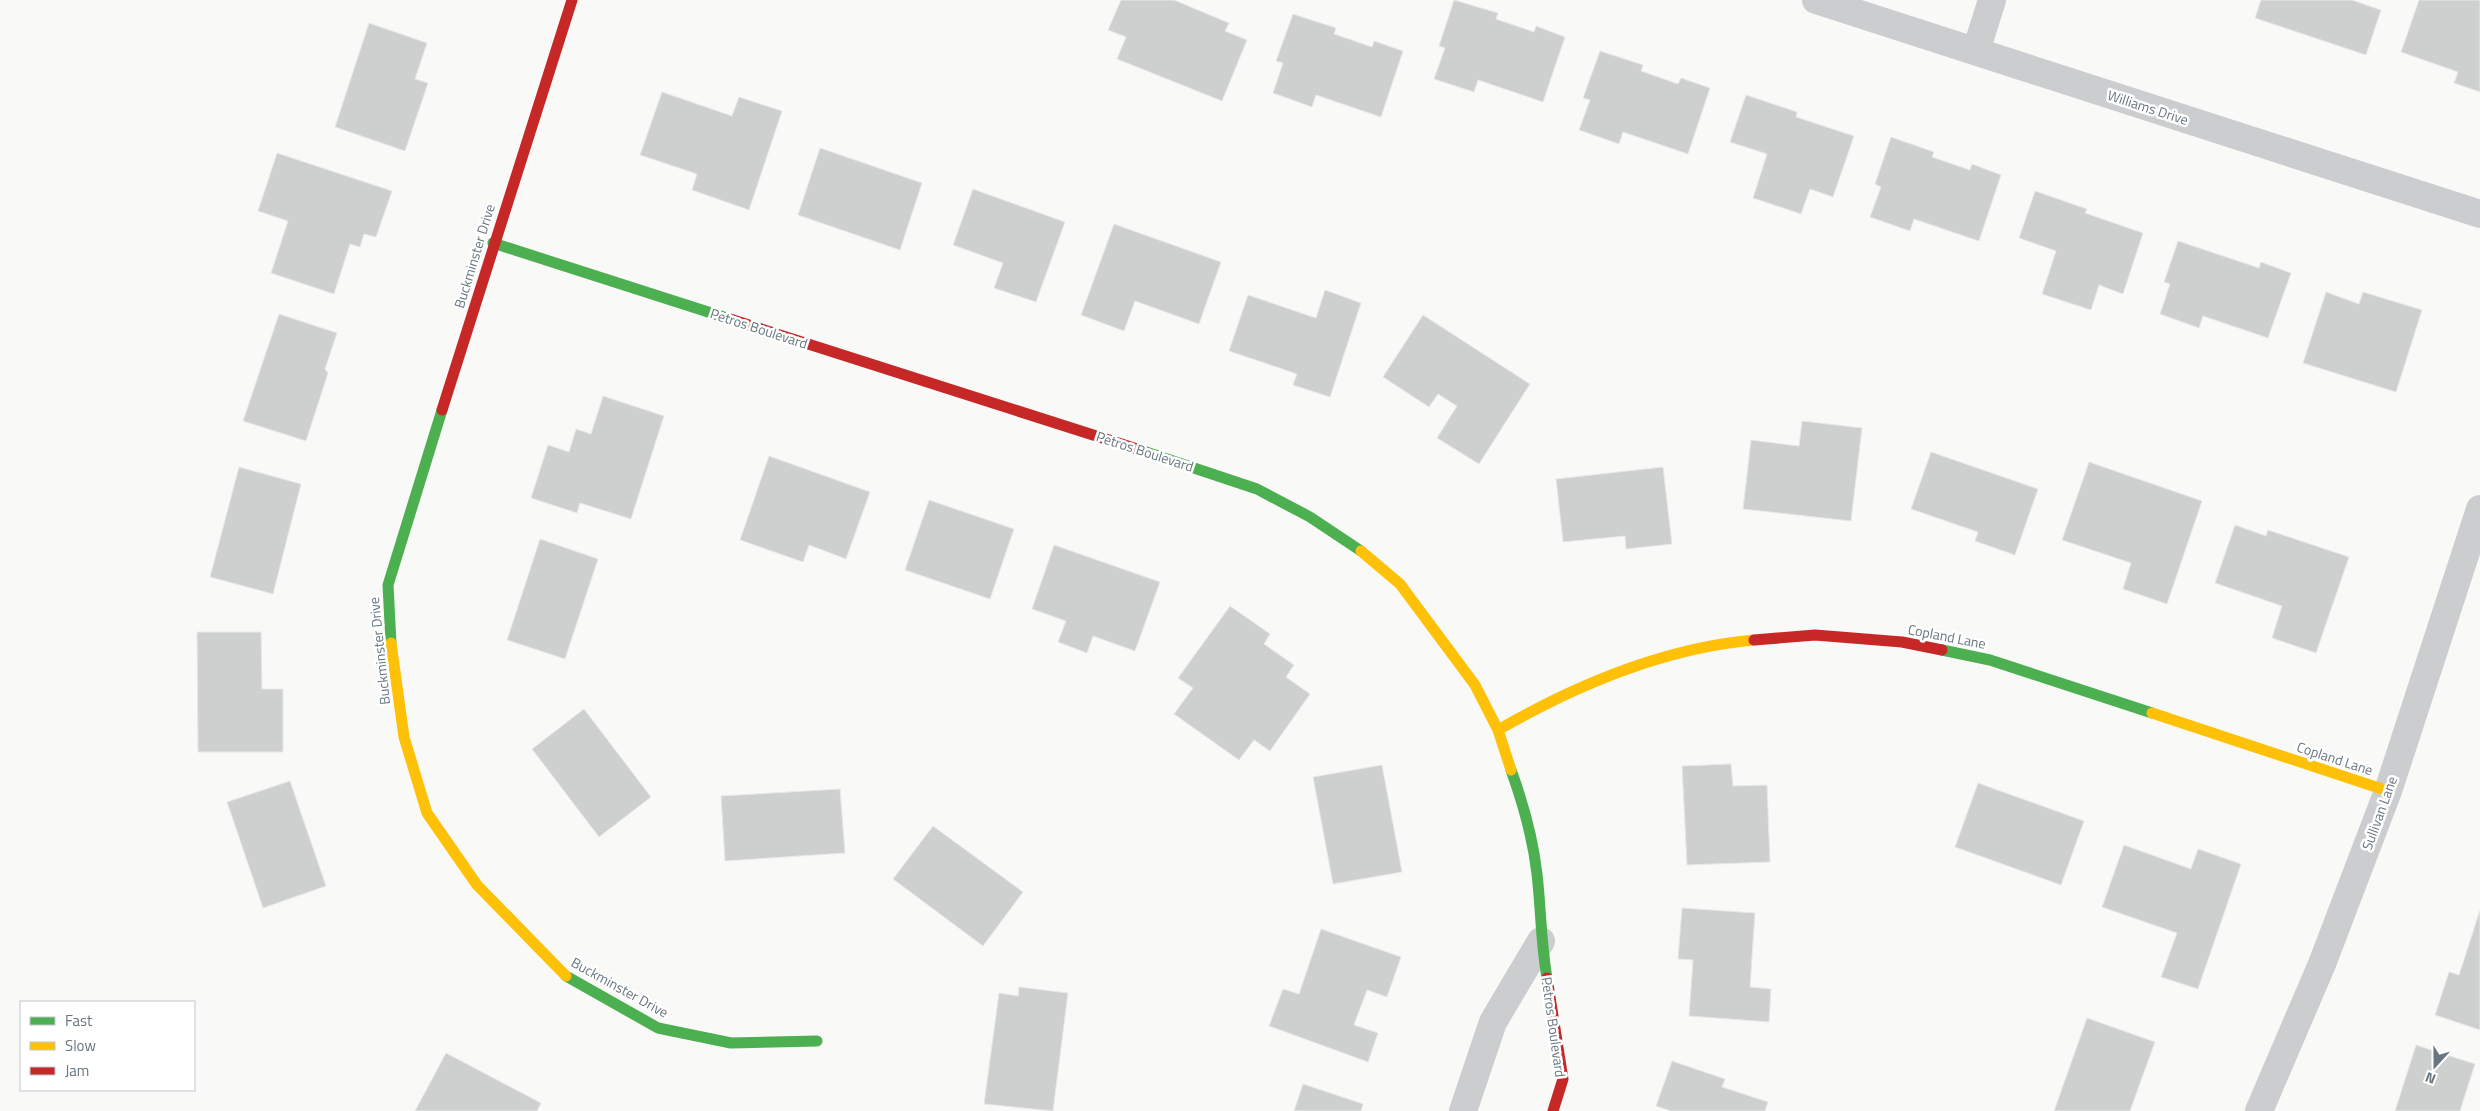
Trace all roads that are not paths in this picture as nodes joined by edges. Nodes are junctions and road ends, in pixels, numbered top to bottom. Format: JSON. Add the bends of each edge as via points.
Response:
{"nodes":[{"id":1,"x":572,"y":0,"type":"edge"},
{"id":2,"x":1816,"y":0,"type":"edge"},
{"id":3,"x":1992,"y":0,"type":"edge"},
{"id":4,"x":1976,"y":51,"type":"junction"},
{"id":5,"x":2480,"y":214,"type":"edge"},
{"id":6,"x":493,"y":243,"type":"junction"},
{"id":7,"x":2480,"y":509,"type":"edge"},
{"id":8,"x":1498,"y":730,"type":"junction"},
{"id":9,"x":2388,"y":791,"type":"junction"},
{"id":10,"x":1541,"y":941,"type":"junction"},
{"id":11,"x":817,"y":1041,"type":"dead end"},
{"id":12,"x":1463,"y":1111,"type":"edge"},
{"id":13,"x":1553,"y":1111,"type":"edge"},
{"id":14,"x":2259,"y":1111,"type":"edge"}],
"edges":[{"from":1,"to":6,"type":"street","name":"Buckminster Drive"},
{"from":2,"to":4,"type":"street","name":"Williams Drive"},
{"from":3,"to":4,"type":"street"},
{"from":4,"to":5,"type":"street","name":"Williams Drive"},
{"from":6,"to":8,"type":"street","name":"Petros Boulevard","via":[[1257,489],[1310,517],[1364,553],[1400,584],[1475,685]]},
{"from":6,"to":11,"type":"street","name":"Buckminster Drive","via":[[388,585],[391,644],[404,737],[427,813],[477,885],[566,976],[658,1028],[731,1043]]},
{"from":7,"to":9,"type":"street","name":"Sullivan Lane"},
{"from":8,"to":9,"type":"street","name":"Copland Lane","via":[[1541,705],[1596,680],[1665,656],[1742,641],[1816,635],[1902,642],[1990,660]]},
{"from":8,"to":10,"type":"street","name":"Petros Boulevard","via":[[1522,800],[1537,873]]},
{"from":9,"to":14,"type":"street","name":"Sullivan Lane","via":[[2322,964]]},
{"from":10,"to":12,"type":"street","name":"Petros Boulevard","via":[[1494,1022]]},
{"from":10,"to":13,"type":"street","name":"Petros Boulevard","via":[[1563,1079]]}]}
